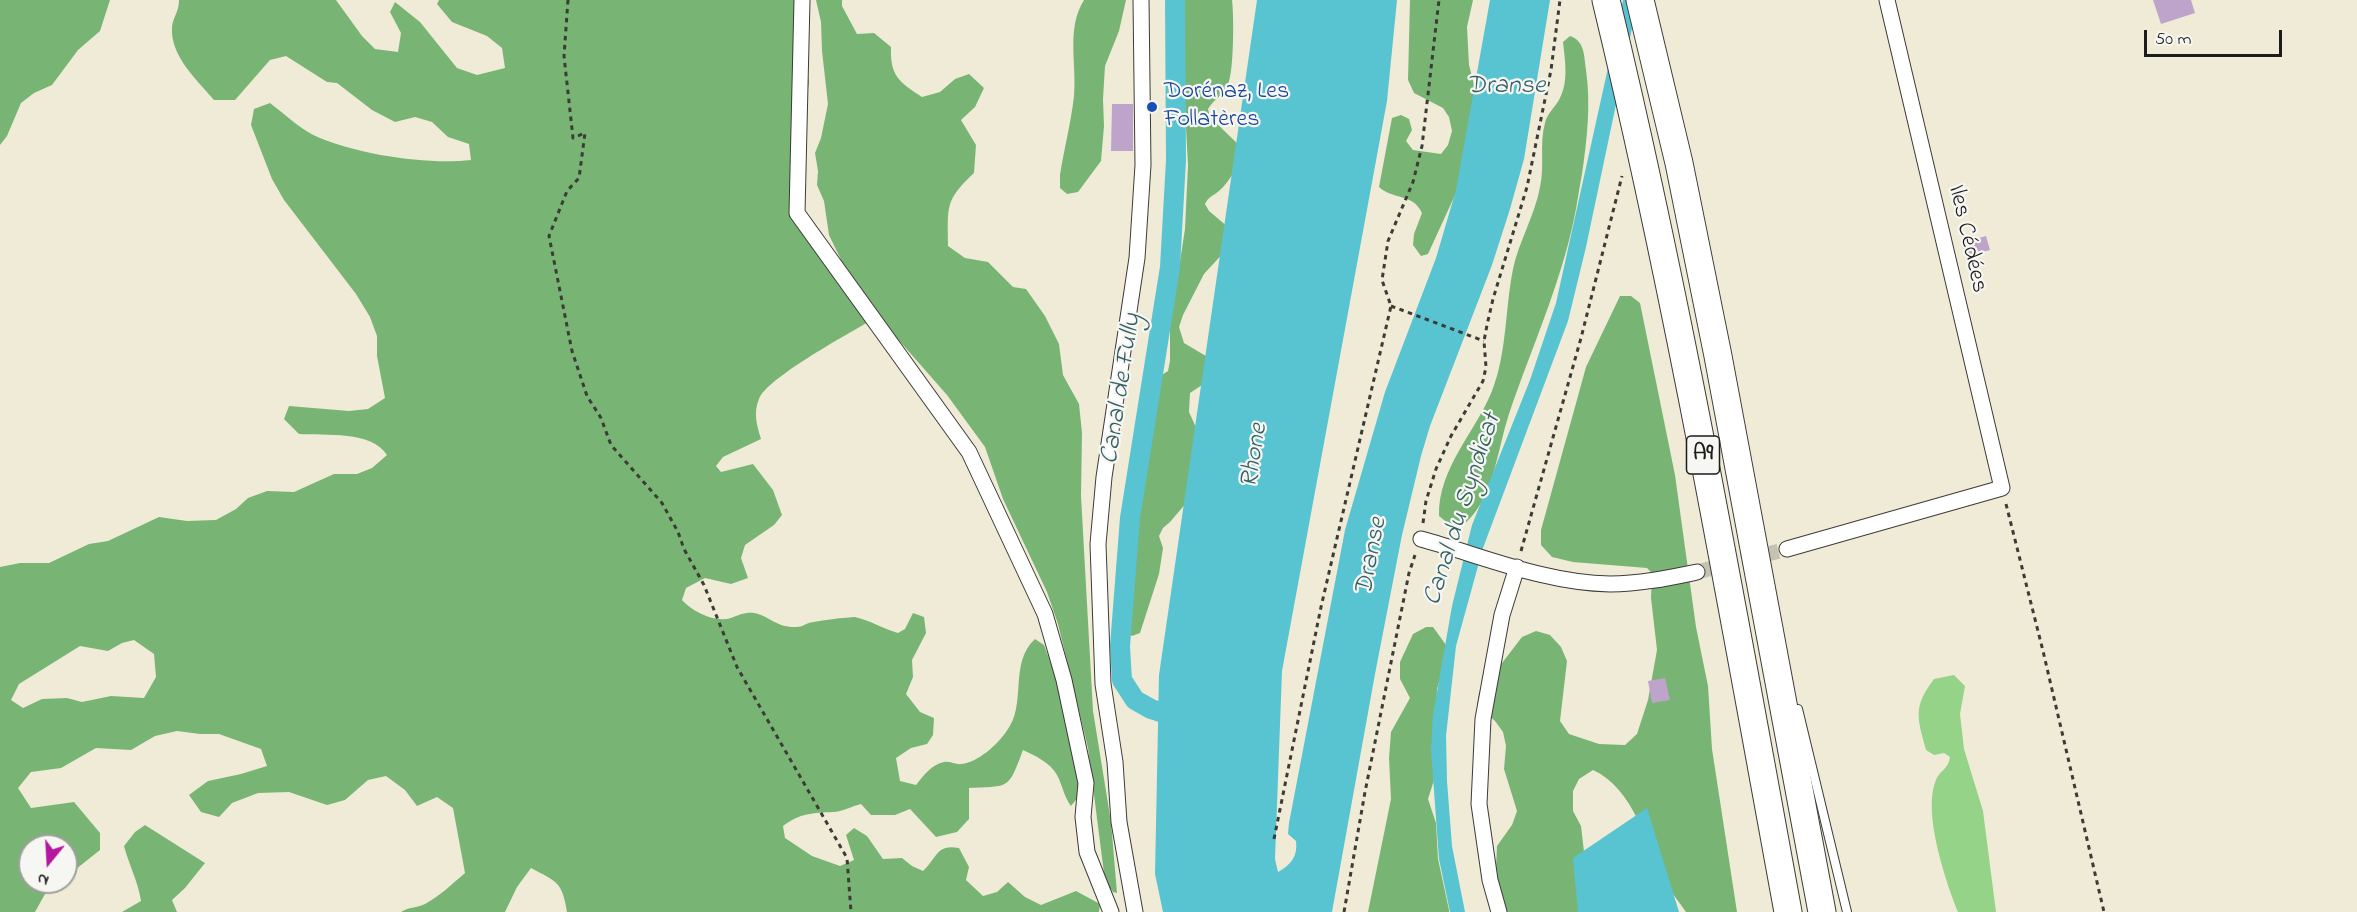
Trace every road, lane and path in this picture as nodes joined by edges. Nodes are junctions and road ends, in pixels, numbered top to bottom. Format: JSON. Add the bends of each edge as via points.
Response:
{"nodes":[{"id":1,"x":568,"y":0,"type":"edge"},
{"id":2,"x":802,"y":0,"type":"edge"},
{"id":3,"x":1141,"y":0,"type":"edge"},
{"id":4,"x":1439,"y":0,"type":"edge"},
{"id":5,"x":1560,"y":0,"type":"edge"},
{"id":6,"x":1606,"y":0,"type":"edge"},
{"id":7,"x":1640,"y":0,"type":"edge"},
{"id":8,"x":1887,"y":0,"type":"edge"},
{"id":9,"x":1622,"y":176,"type":"dead end"},
{"id":10,"x":1391,"y":306,"type":"junction"},
{"id":11,"x":1484,"y":341,"type":"junction"},
{"id":12,"x":1718,"y":356,"type":"junction"},
{"id":13,"x":2002,"y":488,"type":"junction"},
{"id":14,"x":1421,"y":539,"type":"junction"},
{"id":15,"x":1787,"y":549,"type":"tunnel mouth"},
{"id":16,"x":1509,"y":565,"type":"junction"},
{"id":17,"x":1696,"y":572,"type":"tunnel mouth"},
{"id":18,"x":1773,"y":599,"type":"dead end"},
{"id":19,"x":1796,"y":703,"type":"dead end"},
{"id":20,"x":1274,"y":839,"type":"dead end"},
{"id":21,"x":851,"y":912,"type":"edge"},
{"id":22,"x":1111,"y":912,"type":"edge"},
{"id":23,"x":1135,"y":912,"type":"edge"},
{"id":24,"x":1344,"y":912,"type":"edge"},
{"id":25,"x":1499,"y":912,"type":"edge"},
{"id":26,"x":1788,"y":912,"type":"edge"},
{"id":27,"x":1822,"y":912,"type":"edge"},
{"id":28,"x":1847,"y":912,"type":"edge"},
{"id":29,"x":2104,"y":912,"type":"edge"}],
"edges":[{"from":1,"to":21,"type":"path","via":[[564,56],[573,138],[585,133],[579,178],[567,190],[549,236],[572,351],[587,396],[611,445],[662,503],[704,585],[737,666],[846,858]]},
{"from":2,"to":22,"type":"street","via":[[797,213],[969,452],[1045,614],[1086,783],[1083,817],[1087,852]]},
{"from":3,"to":23,"type":"street","via":[[1143,107],[1138,247],[1098,544],[1103,684],[1119,822]]},
{"from":4,"to":10,"type":"path","via":[[1422,146],[1413,182],[1388,242],[1382,280]]},
{"from":5,"to":11,"type":"path","via":[[1551,70],[1527,187]]},
{"from":6,"to":26,"type":"highway","number":"A9","via":[[1643,152],[1686,365]]},
{"from":7,"to":12,"type":"highway","number":"A9","via":[[1679,163]]},
{"from":8,"to":13,"type":"street","name":"Iles Cédées"},
{"from":9,"to":16,"type":"path","via":[[1581,338]]},
{"from":10,"to":11,"type":"path"},
{"from":10,"to":20,"type":"path","via":[[1321,607]]},
{"from":11,"to":14,"type":"path","via":[[1483,381],[1436,469],[1426,501]]},
{"from":12,"to":18,"type":"lane"},
{"from":12,"to":27,"type":"highway","number":"A9"},
{"from":13,"to":15,"type":"street"},
{"from":13,"to":29,"type":"path"},
{"from":14,"to":16,"type":"street"},
{"from":14,"to":24,"type":"path","via":[[1406,584]]},
{"from":16,"to":17,"type":"street","via":[[1545,575],[1609,584],[1648,582]]},
{"from":16,"to":25,"type":"street","via":[[1483,719],[1479,804],[1490,880]]},
{"from":19,"to":28,"type":"lane"}]}
